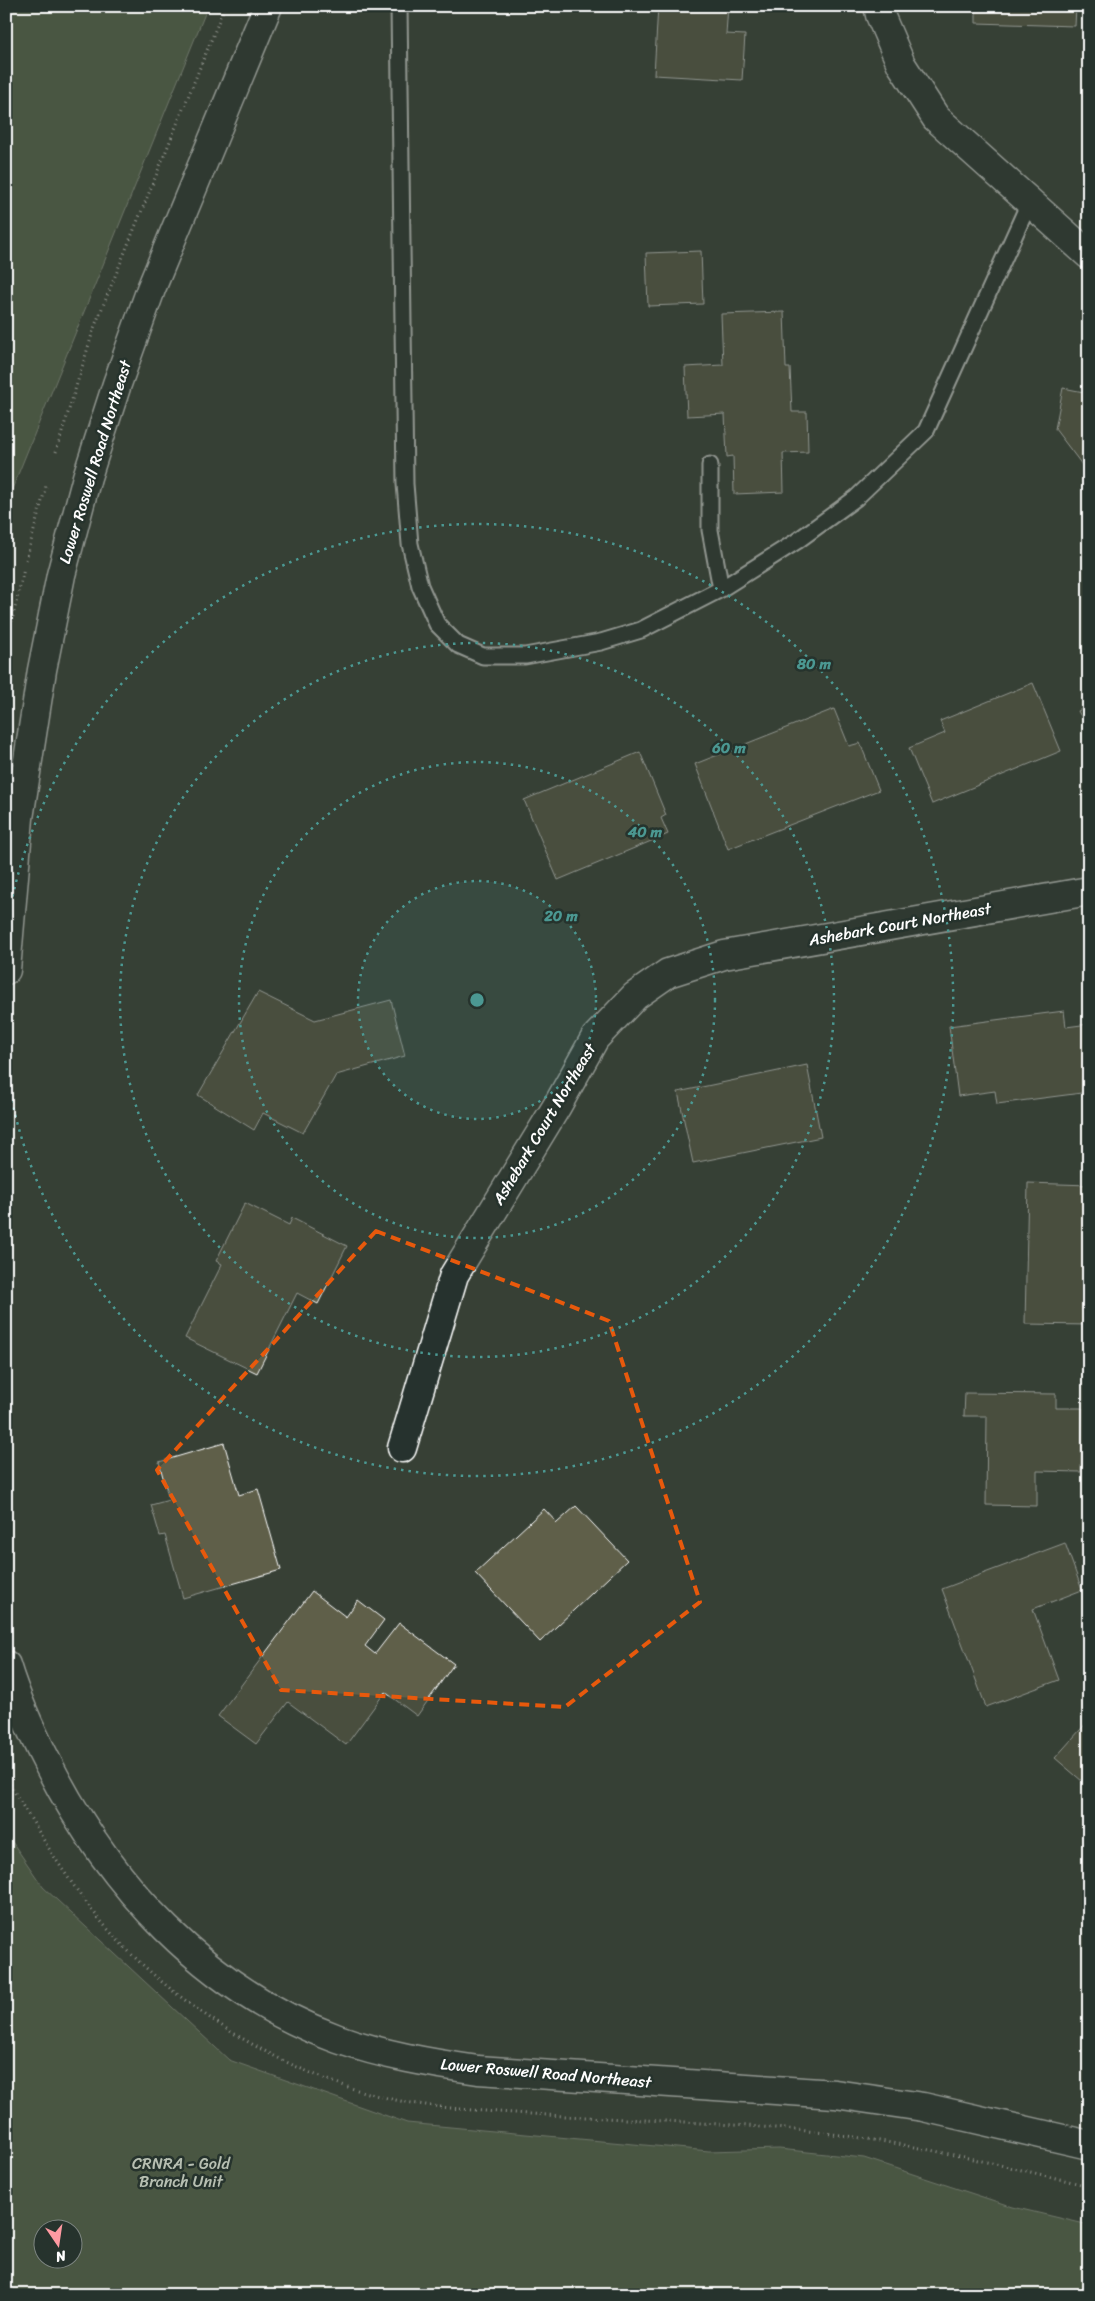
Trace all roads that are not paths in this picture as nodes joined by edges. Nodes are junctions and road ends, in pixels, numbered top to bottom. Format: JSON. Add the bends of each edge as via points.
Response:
{"nodes":[{"id":1,"x":268,"y":6,"type":"edge"},
{"id":2,"x":398,"y":6,"type":"edge"},
{"id":3,"x":878,"y":6,"type":"edge"},
{"id":4,"x":1029,"y":203,"type":"junction"},
{"id":5,"x":1089,"y":255,"type":"edge"},
{"id":6,"x":710,"y":465,"type":"dead end"},
{"id":7,"x":721,"y":589,"type":"junction"},
{"id":8,"x":1089,"y":891,"type":"edge"},
{"id":9,"x":6,"y":970,"type":"edge"},
{"id":10,"x":402,"y":1448,"type":"dead end"},
{"id":11,"x":6,"y":1665,"type":"edge"},
{"id":12,"x":1089,"y":2145,"type":"edge"}],
"edges":[{"from":1,"to":9,"type":"street","name":"Lower Roswell Road Northeast","via":[[152,289],[116,384],[87,477],[61,575],[42,670],[19,818]]},
{"from":2,"to":7,"type":"lane","via":[[405,484],[410,544],[420,586],[437,624],[458,644],[483,656],[525,656],[601,642],[641,630]]},
{"from":3,"to":4,"type":"street","via":[[901,64],[936,118]]},
{"from":4,"to":5,"type":"street"},
{"from":4,"to":7,"type":"lane","via":[[926,431],[856,498],[797,541]]},
{"from":6,"to":7,"type":"lane","via":[[710,530]]},
{"from":8,"to":10,"type":"street","name":"Ashebark Court Northeast","via":[[724,955],[668,973],[635,996],[595,1038],[454,1275]]},
{"from":11,"to":12,"type":"street","name":"Lower Roswell Road Northeast","via":[[33,1734],[62,1792],[115,1873],[171,1934],[210,1968],[294,2020],[338,2038],[427,2063],[478,2070],[835,2094],[923,2107]]}]}
